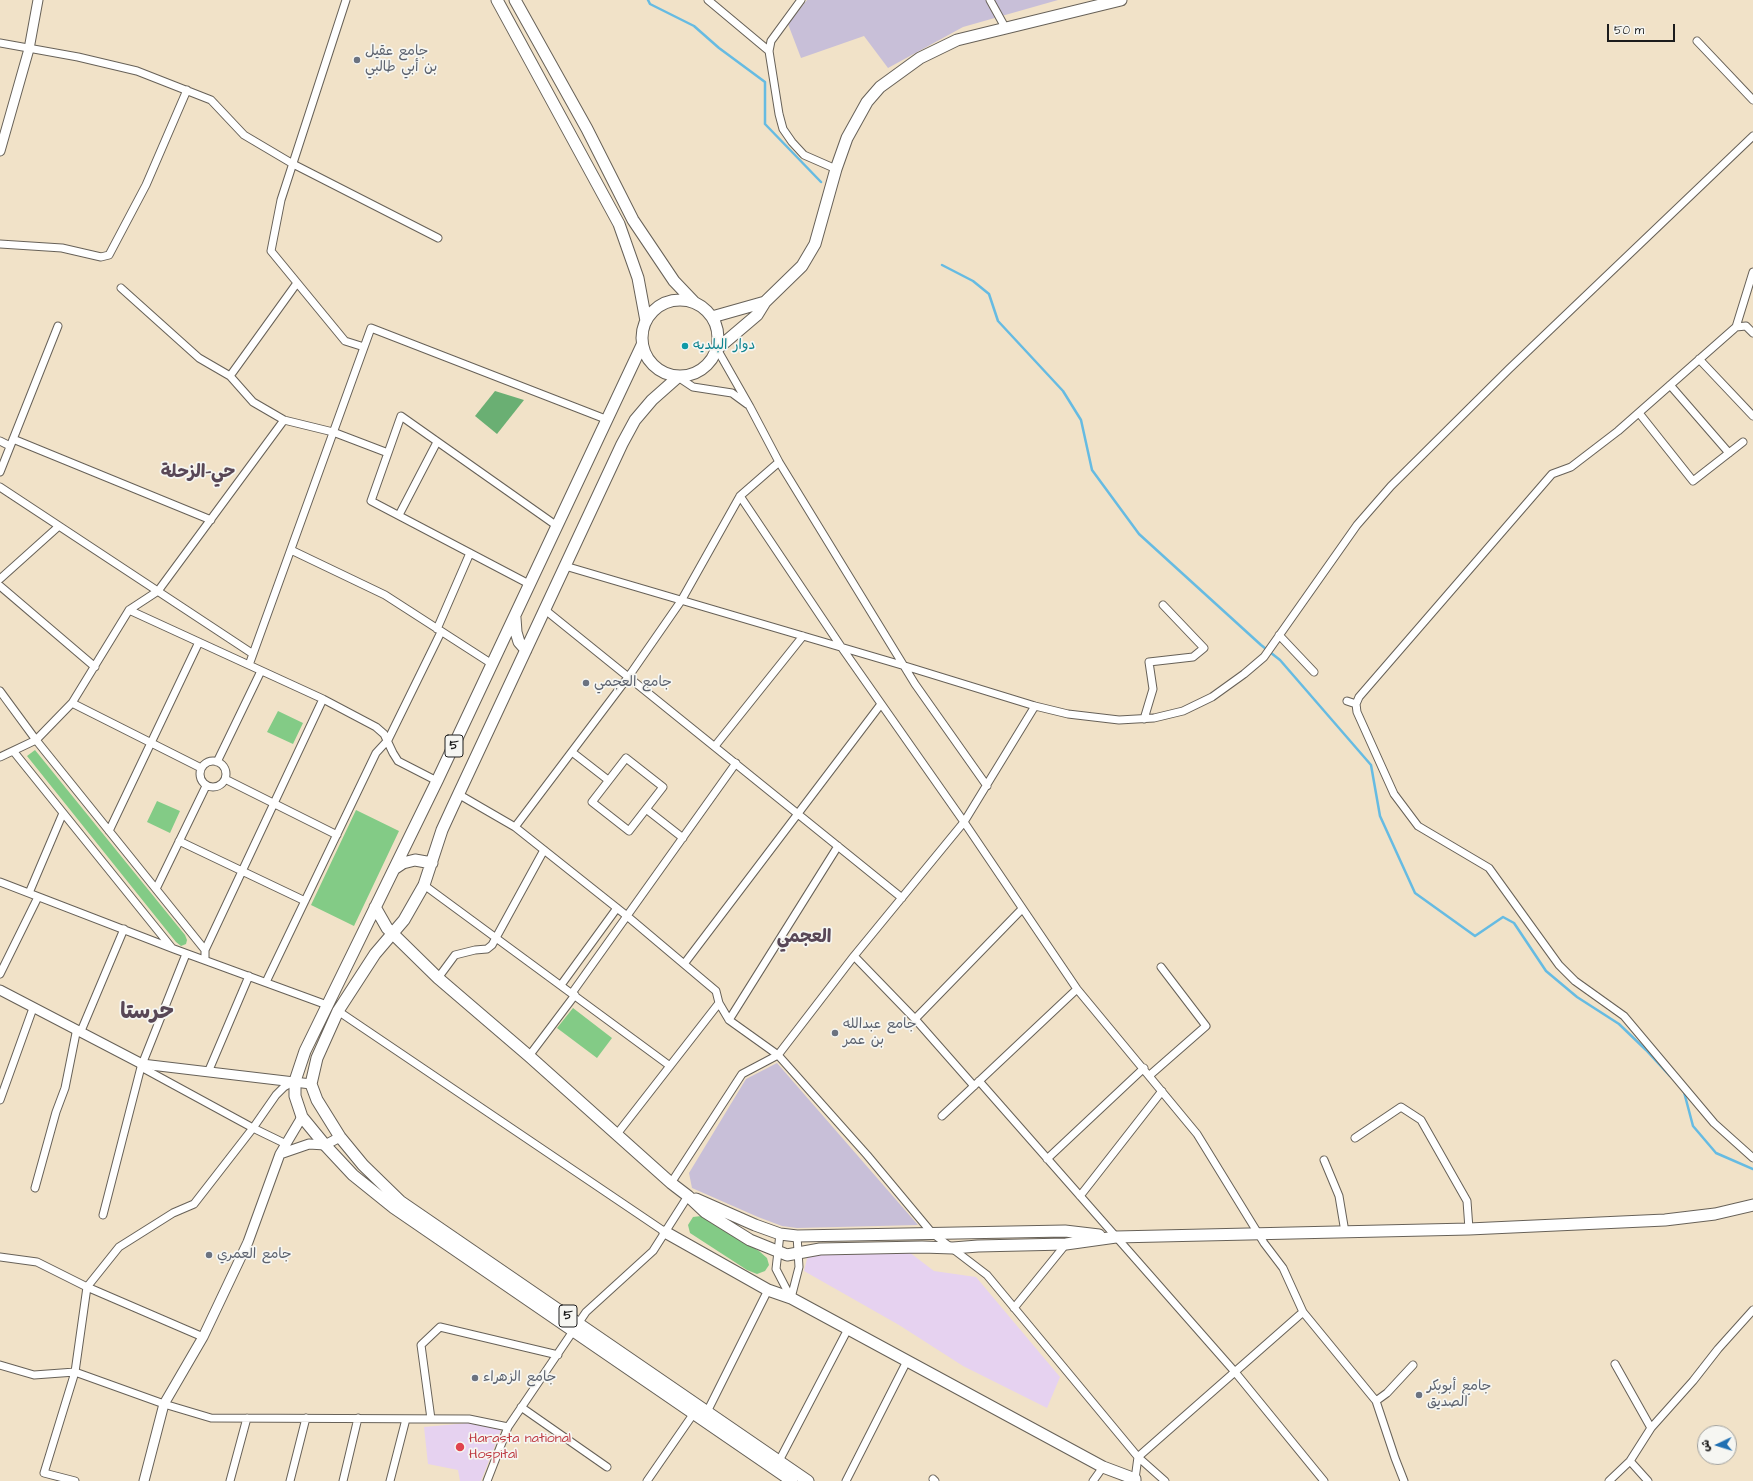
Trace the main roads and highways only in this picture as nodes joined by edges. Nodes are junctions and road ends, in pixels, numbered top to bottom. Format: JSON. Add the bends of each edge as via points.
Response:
{"nodes":[{"id":1,"x":497,"y":0,"type":"edge"},
{"id":2,"x":515,"y":0,"type":"edge"},
{"id":3,"x":1121,"y":0,"type":"edge"},
{"id":4,"x":694,"y":302,"type":"junction"},
{"id":5,"x":765,"y":302,"type":"junction"},
{"id":6,"x":712,"y":317,"type":"junction"},
{"id":7,"x":646,"y":321,"type":"junction"},
{"id":8,"x":642,"y":345,"type":"junction"},
{"id":9,"x":717,"y":349,"type":"junction"},
{"id":10,"x":678,"y":377,"type":"junction"},
{"id":11,"x":517,"y":612,"type":"junction"},
{"id":12,"x":526,"y":650,"type":"junction"},
{"id":13,"x":432,"y":864,"type":"junction"},
{"id":14,"x":394,"y":869,"type":"junction"},
{"id":15,"x":375,"y":907,"type":"junction"},
{"id":16,"x":393,"y":934,"type":"junction"},
{"id":17,"x":688,"y":1196,"type":"junction"},
{"id":18,"x":1753,"y":1205,"type":"edge"},
{"id":19,"x":665,"y":1232,"type":"road end"},
{"id":20,"x":1116,"y":1237,"type":"junction"},
{"id":21,"x":576,"y":1327,"type":"junction"},
{"id":22,"x":1135,"y":1480,"type":"edge"},
{"id":23,"x":792,"y":1481,"type":"edge"},
{"id":24,"x":808,"y":1481,"type":"edge"}],
"edges":[{"from":1,"to":7,"type":"main road","via":[[619,224],[638,278]]},
{"from":2,"to":4,"type":"main road","via":[[587,129],[633,220],[674,281]]},
{"from":3,"to":5,"type":"main road","via":[[958,40],[920,58],[890,78],[867,102],[848,138],[836,169],[815,244],[802,266]]},
{"from":4,"to":6,"type":"main road"},
{"from":4,"to":7,"type":"main road","via":[[666,302],[654,310]]},
{"from":5,"to":6,"type":"main road"},
{"from":5,"to":9,"type":"main road","via":[[757,315]]},
{"from":6,"to":9,"type":"main road","via":[[718,333]]},
{"from":7,"to":8,"type":"main road"},
{"from":8,"to":10,"type":"main road","via":[[655,367],[666,374]]},
{"from":8,"to":11,"type":"main road","number":"5"},
{"from":9,"to":10,"type":"main road","via":[[711,361],[702,370]]},
{"from":10,"to":12,"type":"main road","number":"5","via":[[652,400],[635,420]]},
{"from":11,"to":12,"type":"main road","via":[[516,632],[519,642]]},
{"from":11,"to":14,"type":"main road","number":"5"},
{"from":12,"to":13,"type":"main road","number":"5","via":[[442,830]]},
{"from":13,"to":14,"type":"main road","via":[[414,860],[403,862]]},
{"from":13,"to":16,"type":"main road","number":"5","via":[[424,885]]},
{"from":14,"to":15,"type":"main road","number":"5"},
{"from":15,"to":16,"type":"main road","via":[[382,922]]},
{"from":15,"to":21,"type":"main road","number":"5","via":[[305,1051],[295,1081],[296,1101],[302,1118],[353,1175],[394,1208]]},
{"from":16,"to":17,"type":"main road","via":[[438,978]]},
{"from":16,"to":21,"type":"main road","number":"5","via":[[375,954],[338,1011],[317,1058],[311,1084],[317,1100],[340,1137],[363,1165],[400,1201]]},
{"from":17,"to":20,"type":"main road","via":[[755,1225],[780,1234],[797,1236],[1065,1231]]},
{"from":17,"to":20,"type":"main road","via":[[706,1212],[750,1240],[787,1255],[820,1250],[1066,1244]]},
{"from":18,"to":20,"type":"main road","via":[[1715,1214],[1666,1220],[1469,1229]]},
{"from":19,"to":22,"type":"main road","via":[[768,1290],[791,1298],[1103,1467]]},
{"from":21,"to":23,"type":"main road","number":"5"},
{"from":21,"to":24,"type":"main road","number":"5"}]}
